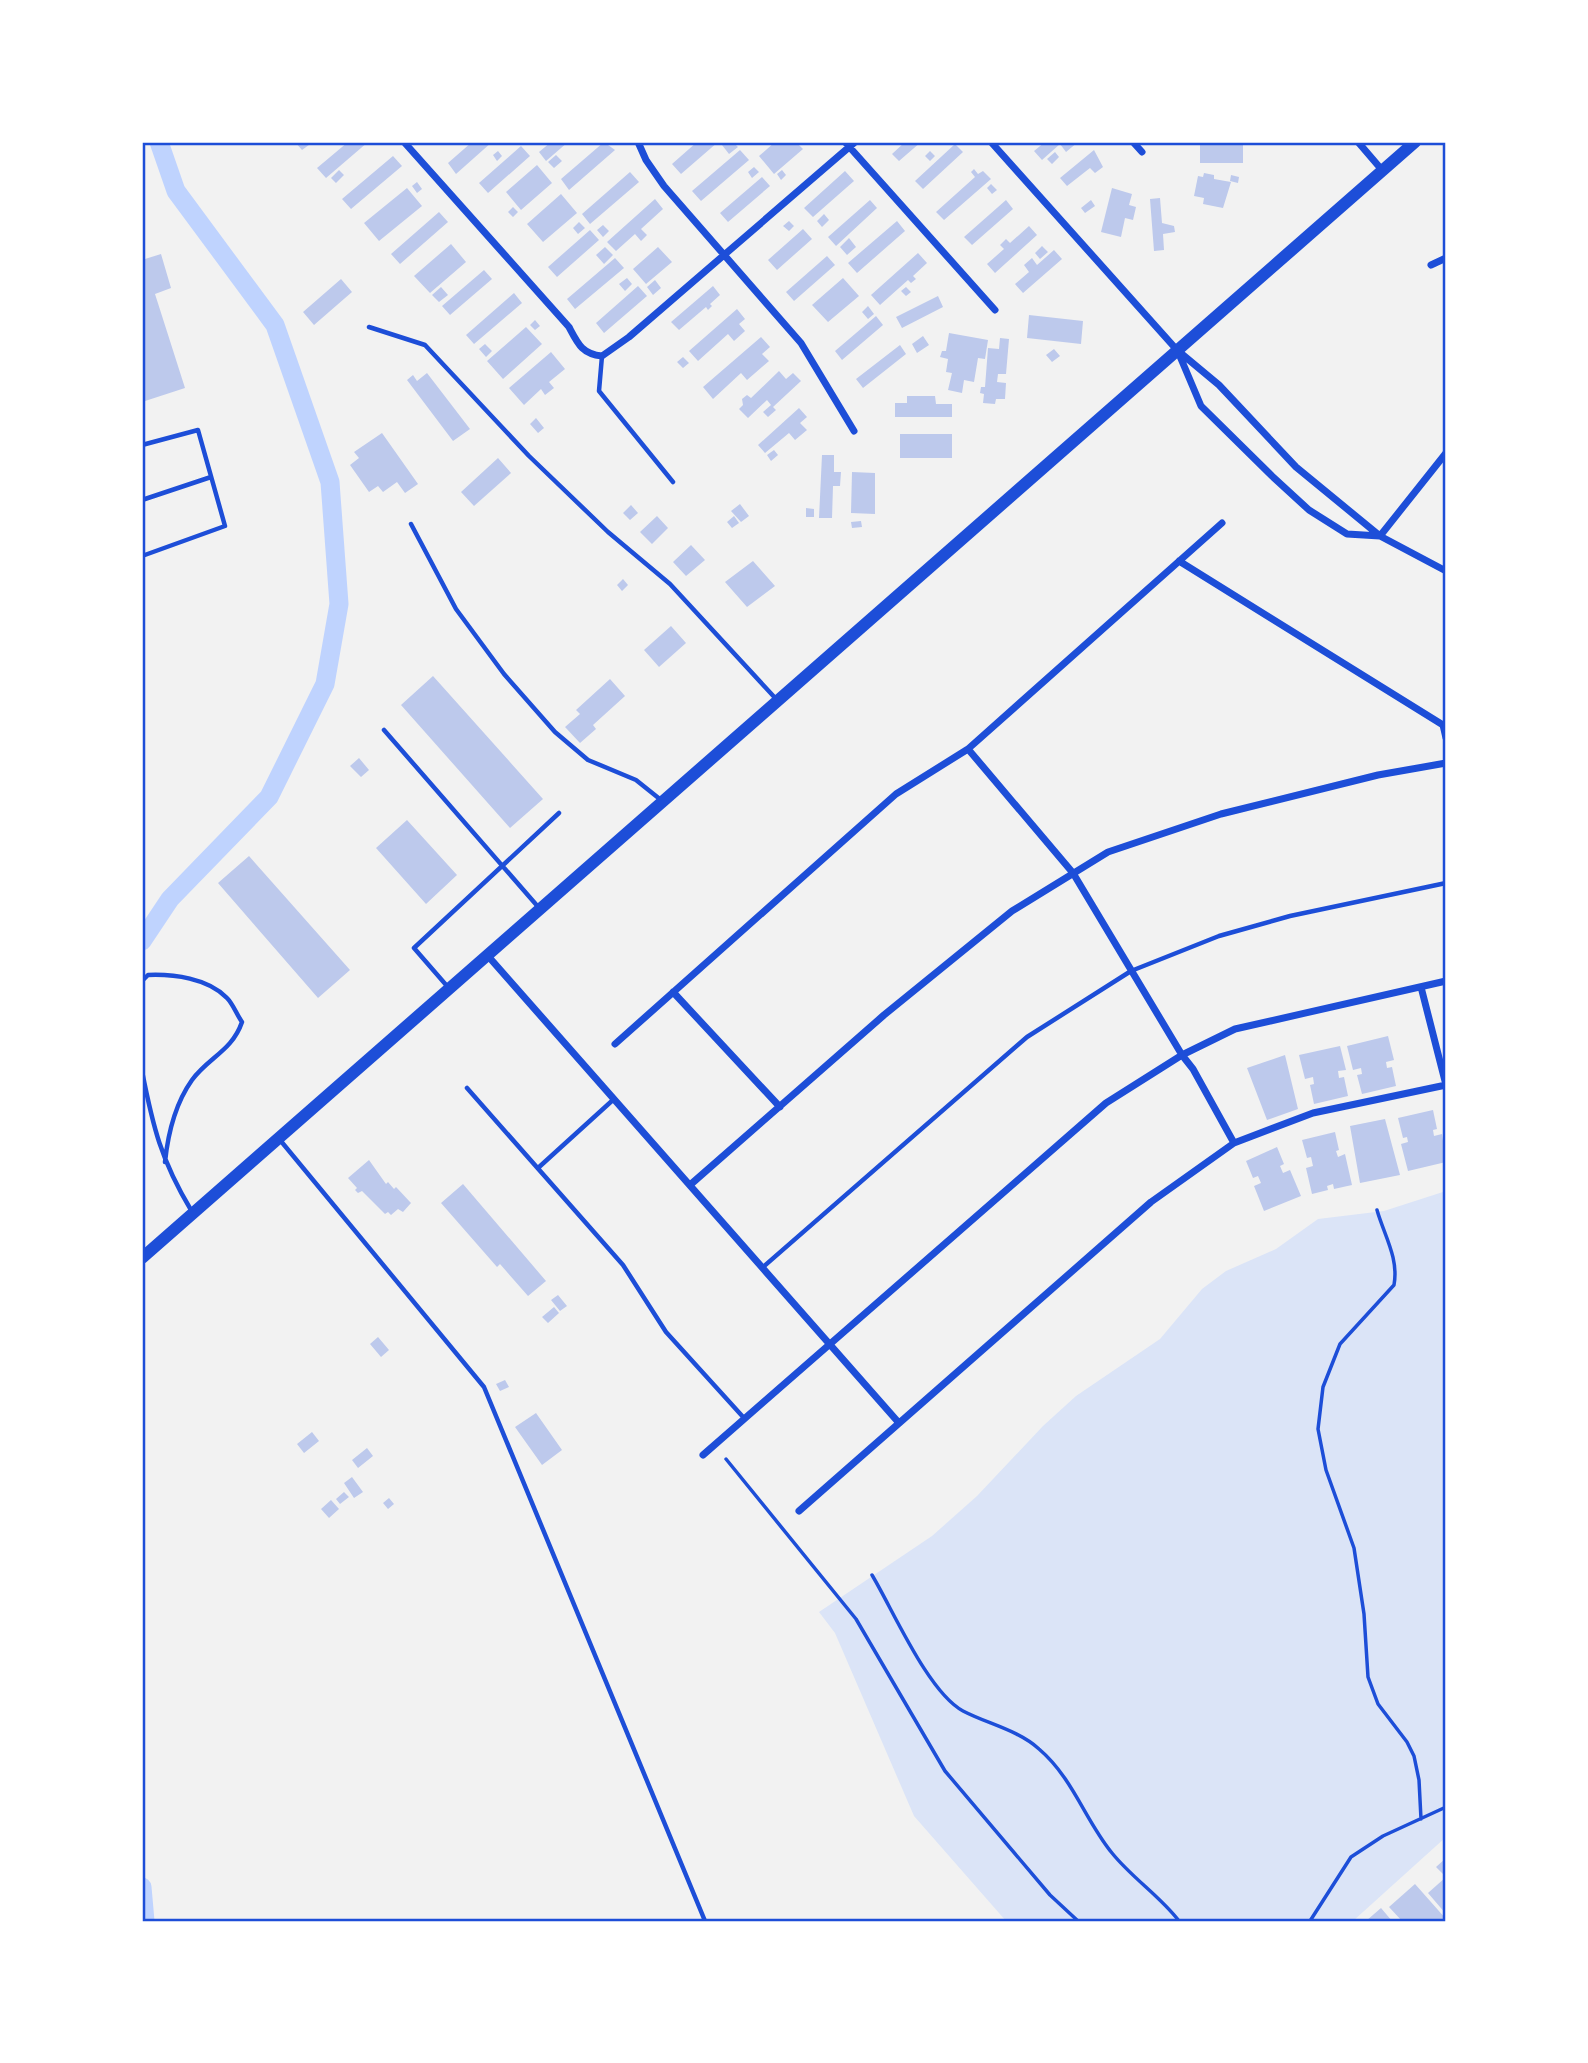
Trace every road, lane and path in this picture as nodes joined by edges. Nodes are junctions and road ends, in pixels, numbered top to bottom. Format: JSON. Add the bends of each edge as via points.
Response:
{"nodes":[{"id":1,"x":404,"y":142,"type":"edge"},
{"id":2,"x":638,"y":142,"type":"edge"},
{"id":3,"x":991,"y":142,"type":"edge"},
{"id":4,"x":1133,"y":142,"type":"edge"},
{"id":5,"x":1358,"y":142,"type":"edge"},
{"id":6,"x":1415,"y":142,"type":"edge"},
{"id":7,"x":850,"y":143,"type":"edge"},
{"id":8,"x":1142,"y":152,"type":"dead end"},
{"id":9,"x":1382,"y":170,"type":"junction"},
{"id":10,"x":724,"y":255,"type":"junction"},
{"id":11,"x":1446,"y":258,"type":"edge"},
{"id":12,"x":1431,"y":265,"type":"dead end"},
{"id":13,"x":995,"y":310,"type":"dead end"},
{"id":14,"x":369,"y":327,"type":"dead end"},
{"id":15,"x":1177,"y":350,"type":"junction"},
{"id":16,"x":602,"y":356,"type":"junction"},
{"id":17,"x":854,"y":431,"type":"dead end"},
{"id":18,"x":142,"y":445,"type":"edge"},
{"id":19,"x":1446,"y":453,"type":"edge"},
{"id":20,"x":211,"y":477,"type":"junction"},
{"id":21,"x":673,"y":482,"type":"dead end"},
{"id":22,"x":142,"y":499,"type":"edge"},
{"id":23,"x":1222,"y":523,"type":"dead end"},
{"id":24,"x":411,"y":524,"type":"dead end"},
{"id":25,"x":1380,"y":536,"type":"junction"},
{"id":26,"x":142,"y":556,"type":"edge"},
{"id":27,"x":1179,"y":561,"type":"junction"},
{"id":28,"x":1446,"y":571,"type":"edge"},
{"id":29,"x":779,"y":701,"type":"junction"},
{"id":30,"x":384,"y":730,"type":"dead end"},
{"id":31,"x":1446,"y":738,"type":"edge"},
{"id":32,"x":968,"y":749,"type":"junction"},
{"id":33,"x":1446,"y":762,"type":"edge"},
{"id":34,"x":664,"y":802,"type":"junction"},
{"id":35,"x":559,"y":813,"type":"dead end"},
{"id":36,"x":502,"y":865,"type":"junction"},
{"id":37,"x":1073,"y":873,"type":"junction"},
{"id":38,"x":1446,"y":883,"type":"edge"},
{"id":39,"x":541,"y":910,"type":"junction"},
{"id":40,"x":488,"y":956,"type":"junction"},
{"id":41,"x":1131,"y":971,"type":"junction"},
{"id":42,"x":142,"y":981,"type":"edge"},
{"id":43,"x":1446,"y":982,"type":"edge"},
{"id":44,"x":1421,"y":987,"type":"junction"},
{"id":45,"x":450,"y":989,"type":"junction"},
{"id":46,"x":673,"y":992,"type":"junction"},
{"id":47,"x":615,"y":1044,"type":"dead end"},
{"id":48,"x":1182,"y":1055,"type":"junction"},
{"id":49,"x":142,"y":1071,"type":"edge"},
{"id":50,"x":1446,"y":1085,"type":"edge"},
{"id":51,"x":467,"y":1088,"type":"dead end"},
{"id":52,"x":614,"y":1099,"type":"junction"},
{"id":53,"x":780,"y":1107,"type":"junction"},
{"id":54,"x":279,"y":1139,"type":"junction"},
{"id":55,"x":1234,"y":1143,"type":"junction"},
{"id":56,"x":165,"y":1162,"type":"junction"},
{"id":57,"x":538,"y":1168,"type":"junction"},
{"id":58,"x":690,"y":1185,"type":"junction"},
{"id":59,"x":1377,"y":1210,"type":"dead end"},
{"id":60,"x":193,"y":1214,"type":"junction"},
{"id":61,"x":142,"y":1258,"type":"edge"},
{"id":62,"x":762,"y":1268,"type":"junction"},
{"id":63,"x":829,"y":1342,"type":"junction"},
{"id":64,"x":744,"y":1418,"type":"junction"},
{"id":65,"x":900,"y":1423,"type":"junction"},
{"id":66,"x":703,"y":1455,"type":"dead end"},
{"id":67,"x":726,"y":1459,"type":"dead end"},
{"id":68,"x":799,"y":1511,"type":"dead end"},
{"id":69,"x":873,"y":1575,"type":"dead end"},
{"id":70,"x":1446,"y":1807,"type":"edge"},
{"id":71,"x":1421,"y":1819,"type":"junction"},
{"id":72,"x":705,"y":1921,"type":"edge"},
{"id":73,"x":1078,"y":1921,"type":"edge"},
{"id":74,"x":1179,"y":1921,"type":"edge"},
{"id":75,"x":1310,"y":1921,"type":"edge"}],
"edges":[{"from":1,"to":16,"type":"street","via":[[569,327],[579,347],[589,355]]},
{"from":2,"to":10,"type":"street","via":[[664,186]]},
{"from":3,"to":15,"type":"street"},
{"from":4,"to":8,"type":"street"},
{"from":5,"to":9,"type":"street"},
{"from":6,"to":9,"type":"main road"},
{"from":7,"to":10,"type":"street"},
{"from":7,"to":13,"type":"street"},
{"from":9,"to":15,"type":"main road"},
{"from":10,"to":16,"type":"street"},
{"from":10,"to":17,"type":"street","via":[[801,343]]},
{"from":11,"to":12,"type":"street"},
{"from":14,"to":29,"type":"lane","via":[[425,345],[529,456],[670,584]]},
{"from":15,"to":25,"type":"street","via":[[1219,385],[1296,467]]},
{"from":15,"to":25,"type":"street","via":[[1201,406],[1309,510],[1347,534]]},
{"from":15,"to":29,"type":"main road"},
{"from":16,"to":21,"type":"lane","via":[[599,391]]},
{"from":18,"to":20,"type":"lane","via":[[198,430]]},
{"from":19,"to":25,"type":"street"},
{"from":20,"to":22,"type":"lane"},
{"from":20,"to":26,"type":"lane","via":[[225,526]]},
{"from":23,"to":27,"type":"street"},
{"from":24,"to":34,"type":"lane","via":[[463,620],[555,732],[588,760],[636,780]]},
{"from":25,"to":28,"type":"street"},
{"from":27,"to":31,"type":"street","via":[[1443,725]]},
{"from":27,"to":32,"type":"street"},
{"from":29,"to":34,"type":"main road"},
{"from":30,"to":36,"type":"lane"},
{"from":32,"to":37,"type":"street"},
{"from":32,"to":46,"type":"street","via":[[896,794]]},
{"from":33,"to":37,"type":"street","via":[[1221,814],[1108,852]]},
{"from":34,"to":39,"type":"main road"},
{"from":35,"to":36,"type":"lane"},
{"from":36,"to":39,"type":"lane"},
{"from":36,"to":45,"type":"lane","via":[[414,948]]},
{"from":37,"to":41,"type":"street"},
{"from":37,"to":53,"type":"street","via":[[1012,911]]},
{"from":38,"to":41,"type":"lane","via":[[1290,916],[1219,936]]},
{"from":39,"to":40,"type":"main road"},
{"from":40,"to":45,"type":"main road"},
{"from":40,"to":52,"type":"street"},
{"from":41,"to":48,"type":"street"},
{"from":41,"to":62,"type":"lane","via":[[1027,1037]]},
{"from":42,"to":56,"type":"lane","via":[[160,974],[211,986],[228,998],[242,1022],[237,1038],[193,1078],[176,1108]]},
{"from":43,"to":44,"type":"street"},
{"from":44,"to":48,"type":"street","via":[[1235,1028]]},
{"from":44,"to":50,"type":"street"},
{"from":45,"to":54,"type":"main road"},
{"from":46,"to":47,"type":"street"},
{"from":46,"to":53,"type":"street"},
{"from":48,"to":55,"type":"street"},
{"from":48,"to":63,"type":"street","via":[[1106,1103]]},
{"from":49,"to":56,"type":"lane","via":[[155,1137]]},
{"from":50,"to":55,"type":"street","via":[[1312,1113]]},
{"from":51,"to":57,"type":"lane"},
{"from":52,"to":57,"type":"lane"},
{"from":52,"to":58,"type":"street"},
{"from":53,"to":58,"type":"street"},
{"from":54,"to":60,"type":"main road"},
{"from":54,"to":72,"type":"lane","via":[[484,1387]]},
{"from":55,"to":65,"type":"street","via":[[1151,1202]]},
{"from":56,"to":60,"type":"lane"},
{"from":57,"to":64,"type":"lane","via":[[622,1265],[666,1332]]},
{"from":58,"to":62,"type":"street"},
{"from":59,"to":71,"type":"path","via":[[1393,1256],[1394,1285],[1340,1344],[1323,1387],[1318,1429],[1326,1470],[1354,1548],[1368,1678],[1378,1704],[1414,1756]]},
{"from":60,"to":61,"type":"main road"},
{"from":62,"to":63,"type":"street"},
{"from":63,"to":64,"type":"street"},
{"from":63,"to":65,"type":"street"},
{"from":64,"to":66,"type":"street"},
{"from":65,"to":68,"type":"street"},
{"from":67,"to":73,"type":"path","via":[[856,1619],[945,1771]]},
{"from":69,"to":74,"type":"path","via":[[938,1686],[961,1710],[1038,1747],[1063,1773],[1112,1853]]},
{"from":70,"to":71,"type":"path"},
{"from":71,"to":75,"type":"path","via":[[1351,1857]]}]}
